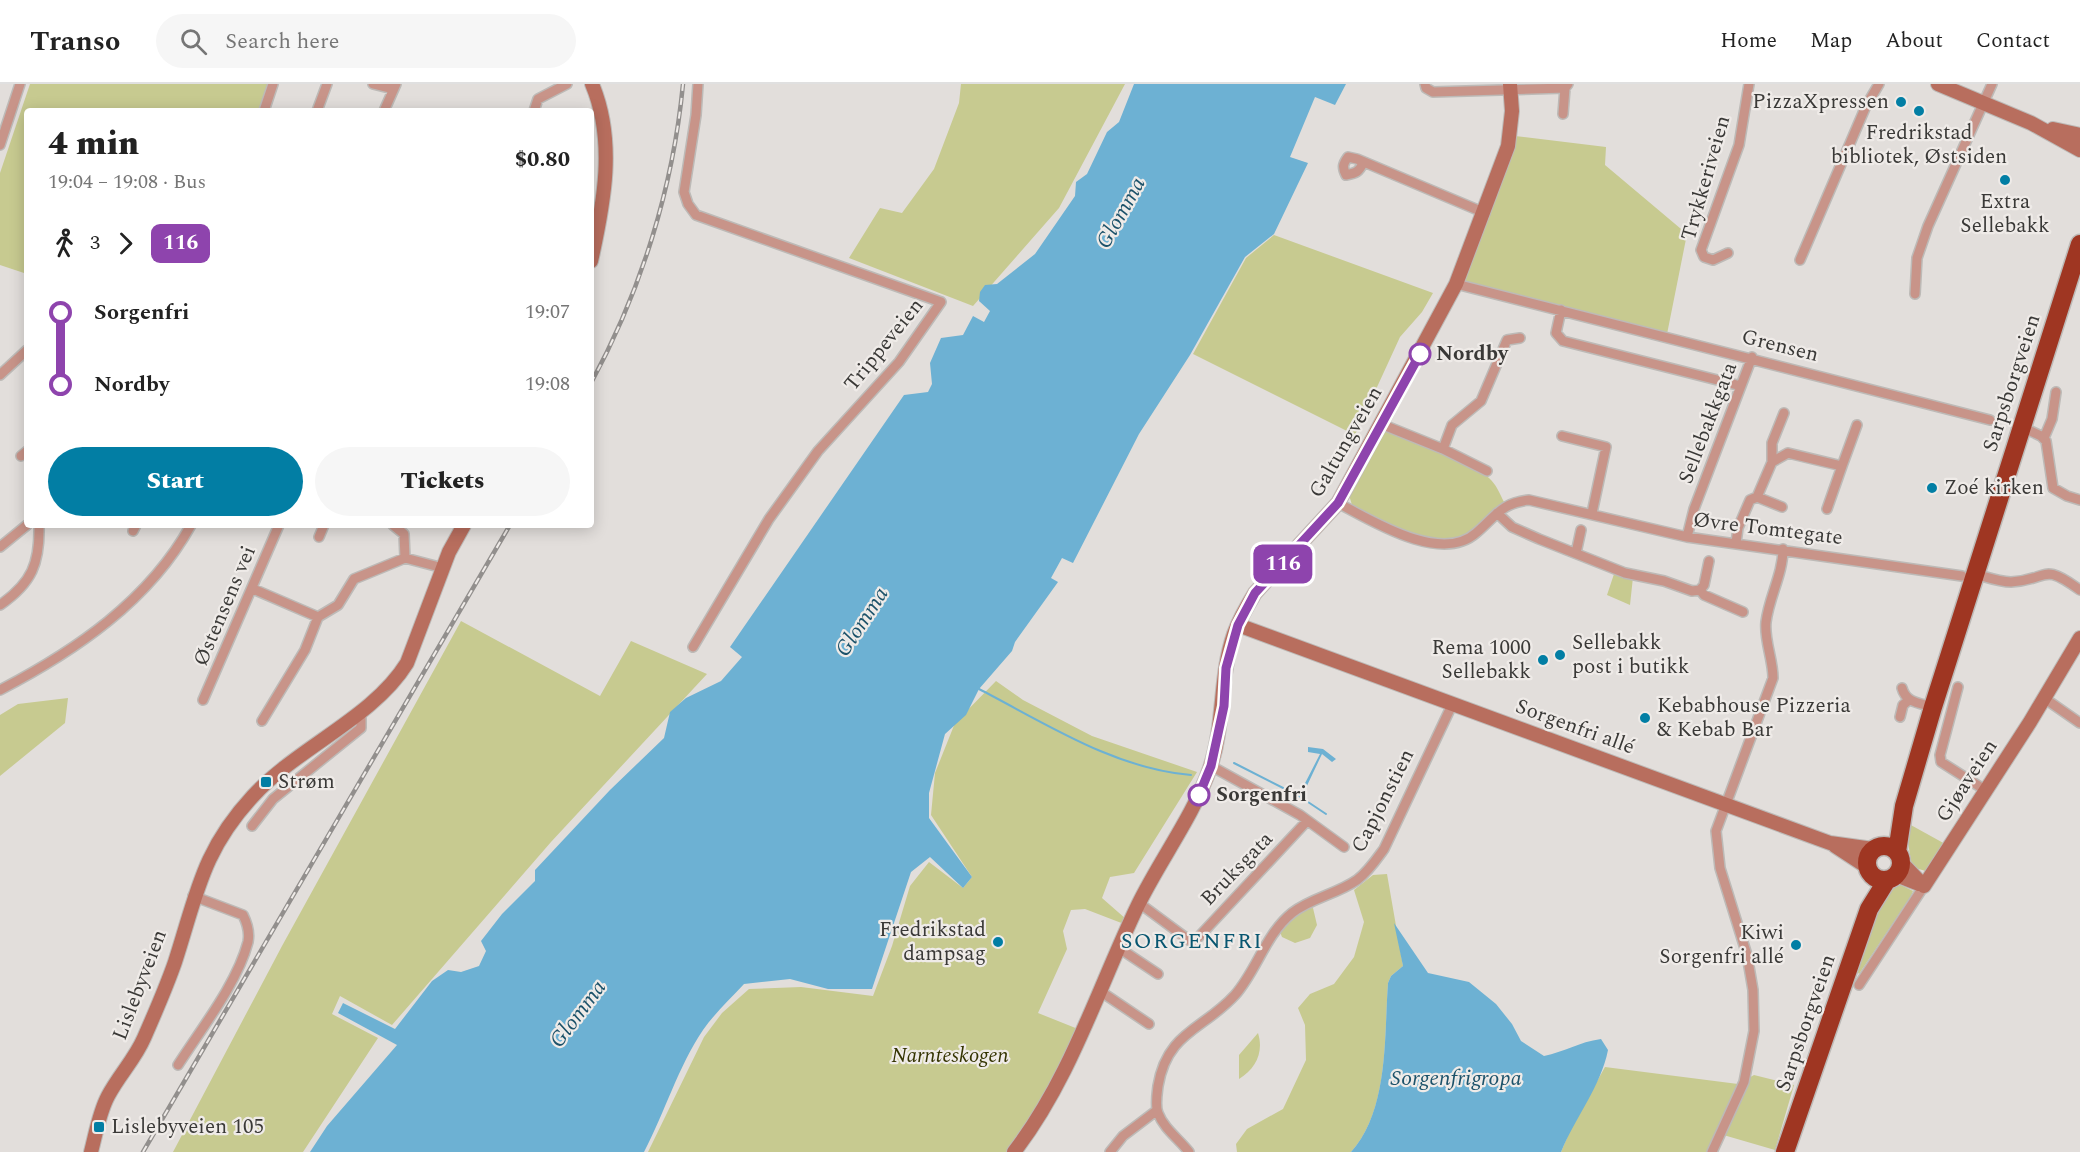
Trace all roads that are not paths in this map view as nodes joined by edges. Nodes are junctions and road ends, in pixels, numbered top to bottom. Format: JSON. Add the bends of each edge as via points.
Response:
{"nodes":[{"id":1,"x":20,"y":84,"type":"edge"},
{"id":2,"x":273,"y":84,"type":"edge"},
{"id":3,"x":327,"y":84,"type":"edge"},
{"id":4,"x":374,"y":84,"type":"edge"},
{"id":5,"x":567,"y":84,"type":"edge"},
{"id":6,"x":592,"y":84,"type":"edge"},
{"id":7,"x":698,"y":84,"type":"edge"},
{"id":8,"x":1749,"y":84,"type":"edge"},
{"id":9,"x":1879,"y":84,"type":"edge"},
{"id":10,"x":1938,"y":84,"type":"edge"},
{"id":11,"x":1992,"y":84,"type":"edge"},
{"id":12,"x":1426,"y":86,"type":"edge"},
{"id":13,"x":1567,"y":86,"type":"edge"},
{"id":14,"x":395,"y":87,"type":"edge"},
{"id":15,"x":1511,"y":87,"type":"edge"},
{"id":16,"x":1983,"y":103,"type":"junction"},
{"id":17,"x":265,"y":108,"type":"edge"},
{"id":18,"x":318,"y":108,"type":"edge"},
{"id":19,"x":385,"y":108,"type":"edge"},
{"id":20,"x":535,"y":108,"type":"edge"},
{"id":21,"x":1563,"y":114,"type":"dead end"},
{"id":22,"x":2031,"y":123,"type":"junction"},
{"id":23,"x":2080,"y":135,"type":"edge"},
{"id":24,"x":0,"y":145,"type":"edge"},
{"id":25,"x":2080,"y":150,"type":"edge"},
{"id":26,"x":1363,"y":163,"type":"dead end"},
{"id":27,"x":604,"y":193,"type":"junction"},
{"id":28,"x":594,"y":201,"type":"edge"},
{"id":29,"x":1485,"y":213,"type":"junction"},
{"id":30,"x":2080,"y":244,"type":"edge"},
{"id":31,"x":594,"y":245,"type":"edge"},
{"id":32,"x":1728,"y":253,"type":"dead end"},
{"id":33,"x":1800,"y":260,"type":"dead end"},
{"id":34,"x":1456,"y":284,"type":"junction"},
{"id":35,"x":1915,"y":294,"type":"dead end"},
{"id":36,"x":1562,"y":310,"type":"junction"},
{"id":37,"x":1520,"y":338,"type":"dead end"},
{"id":38,"x":24,"y":353,"type":"edge"},
{"id":39,"x":1752,"y":357,"type":"junction"},
{"id":40,"x":0,"y":375,"type":"edge"},
{"id":41,"x":1741,"y":386,"type":"junction"},
{"id":42,"x":2056,"y":392,"type":"dead end"},
{"id":43,"x":1784,"y":413,"type":"dead end"},
{"id":44,"x":1990,"y":420,"type":"dead end"},
{"id":45,"x":1382,"y":424,"type":"junction"},
{"id":46,"x":1857,"y":425,"type":"dead end"},
{"id":47,"x":2022,"y":427,"type":"junction"},
{"id":48,"x":1562,"y":436,"type":"dead end"},
{"id":49,"x":2044,"y":438,"type":"junction"},
{"id":50,"x":1443,"y":448,"type":"junction"},
{"id":51,"x":1772,"y":462,"type":"junction"},
{"id":52,"x":1842,"y":466,"type":"junction"},
{"id":53,"x":1487,"y":471,"type":"dead end"},
{"id":54,"x":1757,"y":498,"type":"junction"},
{"id":55,"x":2080,"y":500,"type":"edge"},
{"id":56,"x":1338,"y":503,"type":"junction"},
{"id":57,"x":1782,"y":507,"type":"dead end"},
{"id":58,"x":1827,"y":509,"type":"dead end"},
{"id":59,"x":1497,"y":513,"type":"junction"},
{"id":60,"x":1592,"y":513,"type":"junction"},
{"id":61,"x":24,"y":527,"type":"edge"},
{"id":62,"x":39,"y":528,"type":"edge"},
{"id":63,"x":189,"y":528,"type":"edge"},
{"id":64,"x":278,"y":528,"type":"edge"},
{"id":65,"x":323,"y":528,"type":"edge"},
{"id":66,"x":397,"y":528,"type":"edge"},
{"id":67,"x":463,"y":528,"type":"edge"},
{"id":68,"x":1581,"y":530,"type":"dead end"},
{"id":69,"x":320,"y":537,"type":"dead end"},
{"id":70,"x":1687,"y":537,"type":"junction"},
{"id":71,"x":1736,"y":543,"type":"junction"},
{"id":72,"x":0,"y":547,"type":"edge"},
{"id":73,"x":1783,"y":549,"type":"junction"},
{"id":74,"x":1576,"y":553,"type":"junction"},
{"id":75,"x":405,"y":558,"type":"junction"},
{"id":76,"x":1710,"y":561,"type":"dead end"},
{"id":77,"x":443,"y":568,"type":"junction"},
{"id":78,"x":1968,"y":575,"type":"junction"},
{"id":79,"x":253,"y":589,"type":"junction"},
{"id":80,"x":1700,"y":590,"type":"junction"},
{"id":81,"x":2080,"y":590,"type":"edge"},
{"id":82,"x":0,"y":605,"type":"edge"},
{"id":83,"x":1743,"y":612,"type":"dead end"},
{"id":84,"x":318,"y":617,"type":"junction"},
{"id":85,"x":1238,"y":625,"type":"junction"},
{"id":86,"x":2080,"y":638,"type":"edge"},
{"id":87,"x":693,"y":647,"type":"dead end"},
{"id":88,"x":1958,"y":687,"type":"dead end"},
{"id":89,"x":1902,"y":688,"type":"dead end"},
{"id":90,"x":0,"y":690,"type":"edge"},
{"id":91,"x":2044,"y":698,"type":"junction"},
{"id":92,"x":203,"y":700,"type":"dead end"},
{"id":93,"x":1909,"y":700,"type":"junction"},
{"id":94,"x":1452,"y":705,"type":"junction"},
{"id":95,"x":1933,"y":707,"type":"junction"},
{"id":96,"x":362,"y":710,"type":"junction"},
{"id":97,"x":1900,"y":717,"type":"dead end"},
{"id":98,"x":262,"y":721,"type":"dead end"},
{"id":99,"x":2080,"y":723,"type":"edge"},
{"id":100,"x":1211,"y":766,"type":"junction"},
{"id":101,"x":1985,"y":790,"type":"junction"},
{"id":102,"x":1726,"y":805,"type":"junction"},
{"id":103,"x":1307,"y":821,"type":"junction"},
{"id":104,"x":252,"y":826,"type":"dead end"},
{"id":105,"x":1344,"y":847,"type":"dead end"},
{"id":106,"x":1884,"y":863,"type":"junction"},
{"id":107,"x":1924,"y":886,"type":"junction"},
{"id":108,"x":194,"y":896,"type":"junction"},
{"id":109,"x":1139,"y":903,"type":"junction"},
{"id":110,"x":1119,"y":948,"type":"junction"},
{"id":111,"x":1158,"y":974,"type":"dead end"},
{"id":112,"x":1859,"y":985,"type":"dead end"},
{"id":113,"x":1100,"y":991,"type":"junction"},
{"id":114,"x":1149,"y":1024,"type":"dead end"},
{"id":115,"x":178,"y":1065,"type":"dead end"},
{"id":116,"x":1156,"y":1111,"type":"junction"},
{"id":117,"x":91,"y":1152,"type":"edge"},
{"id":118,"x":1014,"y":1152,"type":"edge"},
{"id":119,"x":1110,"y":1152,"type":"edge"},
{"id":120,"x":1189,"y":1152,"type":"edge"},
{"id":121,"x":1712,"y":1152,"type":"edge"},
{"id":122,"x":1785,"y":1152,"type":"edge"}],
"edges":[{"from":1,"to":24,"type":"street"},
{"from":2,"to":17,"type":"street"},
{"from":3,"to":18,"type":"street"},
{"from":4,"to":14,"type":"street"},
{"from":5,"to":20,"type":"street","via":[[538,99]]},
{"from":6,"to":27,"type":"street","via":[[605,136]]},
{"from":7,"to":87,"type":"street","name":"Trippeveien","via":[[684,192],[696,215],[941,302],[899,362],[818,451],[769,519]]},
{"from":8,"to":32,"type":"street","name":"Trykkeriveien","via":[[1739,145],[1701,250],[1704,257],[1713,260]]},
{"from":9,"to":33,"type":"street"},
{"from":10,"to":16,"type":"street"},
{"from":11,"to":16,"type":"street"},
{"from":12,"to":15,"type":"street","via":[[1433,92]]},
{"from":13,"to":15,"type":"street"},
{"from":13,"to":21,"type":"street"},
{"from":14,"to":19,"type":"street"},
{"from":15,"to":29,"type":"street","name":"Galtungveien","via":[[1508,146]]},
{"from":16,"to":22,"type":"street"},
{"from":16,"to":35,"type":"street","via":[[1928,226],[1917,258]]},
{"from":22,"to":23,"type":"street"},
{"from":22,"to":25,"type":"street"},
{"from":26,"to":29,"type":"street"},
{"from":27,"to":28,"type":"street"},
{"from":27,"to":31,"type":"street"},
{"from":29,"to":34,"type":"street","name":"Galtungveien"},
{"from":30,"to":47,"type":"highway","name":"Sarpsborgveien"},
{"from":34,"to":36,"type":"street","name":"Grensen"},
{"from":34,"to":45,"type":"street","name":"Galtungveien"},
{"from":36,"to":39,"type":"street","name":"Grensen"},
{"from":36,"to":41,"type":"street","via":[[1556,333],[1563,341]]},
{"from":37,"to":50,"type":"street","via":[[1507,340],[1481,401],[1452,425]]},
{"from":38,"to":40,"type":"street"},
{"from":39,"to":41,"type":"street","name":"Sellebakkgata"},
{"from":39,"to":44,"type":"street","name":"Grensen"},
{"from":41,"to":70,"type":"street","name":"Sellebakkgata"},
{"from":42,"to":49,"type":"street"},
{"from":43,"to":51,"type":"street","via":[[1772,443]]},
{"from":45,"to":50,"type":"street"},
{"from":45,"to":56,"type":"street","name":"Galtungveien"},
{"from":46,"to":52,"type":"street"},
{"from":47,"to":49,"type":"street"},
{"from":47,"to":78,"type":"highway","name":"Sarpsborgveien"},
{"from":48,"to":60,"type":"street","via":[[1606,447]]},
{"from":49,"to":55,"type":"street","via":[[2053,488]]},
{"from":50,"to":53,"type":"street"},
{"from":51,"to":52,"type":"street","via":[[1788,453]]},
{"from":51,"to":54,"type":"street"},
{"from":52,"to":58,"type":"street"},
{"from":54,"to":57,"type":"street"},
{"from":54,"to":71,"type":"street","via":[[1750,500]]},
{"from":56,"to":59,"type":"street","name":"Øvre Tomtegate","via":[[1380,525],[1443,545],[1464,541]]},
{"from":56,"to":85,"type":"street","name":"Galtungveien","via":[[1255,593]]},
{"from":59,"to":60,"type":"street","name":"Øvre Tomtegate","via":[[1503,506],[1529,500]]},
{"from":59,"to":74,"type":"street","via":[[1512,527]]},
{"from":60,"to":70,"type":"street","name":"Øvre Tomtegate"},
{"from":61,"to":72,"type":"street"},
{"from":62,"to":82,"type":"street","via":[[40,547],[34,569],[20,589]]},
{"from":63,"to":90,"type":"street","via":[[162,568],[128,606]]},
{"from":64,"to":79,"type":"street","name":"Østensens vei"},
{"from":65,"to":69,"type":"street"},
{"from":66,"to":75,"type":"street","via":[[404,534]]},
{"from":67,"to":77,"type":"street","name":"Lislebyveien"},
{"from":68,"to":74,"type":"street"},
{"from":70,"to":71,"type":"street","name":"Øvre Tomtegate"},
{"from":71,"to":73,"type":"street","name":"Øvre Tomtegate"},
{"from":73,"to":78,"type":"street","name":"Øvre Tomtegate","via":[[1943,568]]},
{"from":73,"to":102,"type":"street","via":[[1765,626],[1773,678]]},
{"from":74,"to":80,"type":"street","via":[[1626,573]]},
{"from":75,"to":77,"type":"street"},
{"from":75,"to":84,"type":"street","via":[[354,579],[338,604]]},
{"from":76,"to":80,"type":"street"},
{"from":77,"to":96,"type":"street","name":"Lislebyveien","via":[[407,663],[389,687]]},
{"from":78,"to":81,"type":"street","via":[[2010,582],[2044,572],[2061,576]]},
{"from":78,"to":95,"type":"highway","name":"Sarpsborgveien"},
{"from":79,"to":84,"type":"street"},
{"from":79,"to":92,"type":"street","name":"Østensens vei"},
{"from":80,"to":83,"type":"street","via":[[1704,596]]},
{"from":84,"to":98,"type":"street","via":[[305,650]]},
{"from":85,"to":94,"type":"street","name":"Sorgenfri allé"},
{"from":85,"to":100,"type":"street","name":"Galtungveien","via":[[1226,668],[1224,706]]},
{"from":86,"to":91,"type":"street","name":"Gjøaveien"},
{"from":88,"to":101,"type":"street","via":[[1941,762]]},
{"from":89,"to":93,"type":"street"},
{"from":91,"to":99,"type":"street"},
{"from":91,"to":101,"type":"street","name":"Gjøaveien"},
{"from":93,"to":95,"type":"street"},
{"from":93,"to":97,"type":"street"},
{"from":94,"to":102,"type":"street","name":"Sorgenfri allé"},
{"from":94,"to":116,"type":"street","name":"Capjonstien","via":[[1384,849],[1359,879],[1291,914],[1274,932],[1234,996],[1178,1040],[1160,1077]]},
{"from":95,"to":106,"type":"highway","name":"Sarpsborgveien"},
{"from":96,"to":104,"type":"street","name":"Lislebyveien","via":[[361,728],[273,799]]},
{"from":96,"to":108,"type":"street","name":"Lislebyveien","via":[[283,767],[253,796],[207,861]]},
{"from":100,"to":103,"type":"street","name":"Bruksgata"},
{"from":100,"to":109,"type":"street","name":"Galtungveien","via":[[1198,799]]},
{"from":101,"to":107,"type":"street","name":"Gjøaveien"},
{"from":102,"to":106,"type":"street","name":"Sorgenfri allé"},
{"from":102,"to":121,"type":"street","via":[[1716,840],[1720,868],[1747,955],[1754,1031],[1744,1082]]},
{"from":103,"to":105,"type":"street","name":"Bruksgata"},
{"from":103,"to":109,"type":"street","name":"Bruksgata","via":[[1193,943]]},
{"from":106,"to":107,"type":"street"},
{"from":106,"to":122,"type":"highway","name":"Sarpsborgveien"},
{"from":107,"to":112,"type":"street","name":"Gjøaveien"},
{"from":108,"to":115,"type":"street","via":[[243,915],[248,925],[248,941],[231,980]]},
{"from":108,"to":117,"type":"street","name":"Lislebyveien","via":[[170,974],[138,1051],[108,1096]]},
{"from":109,"to":110,"type":"street","name":"Galtungveien"},
{"from":110,"to":111,"type":"street"},
{"from":110,"to":113,"type":"street","name":"Galtungveien"},
{"from":113,"to":114,"type":"street"},
{"from":113,"to":118,"type":"street","name":"Galtungveien","via":[[1057,1086]]},
{"from":116,"to":119,"type":"street","via":[[1123,1136]]},
{"from":116,"to":120,"type":"street"}]}
